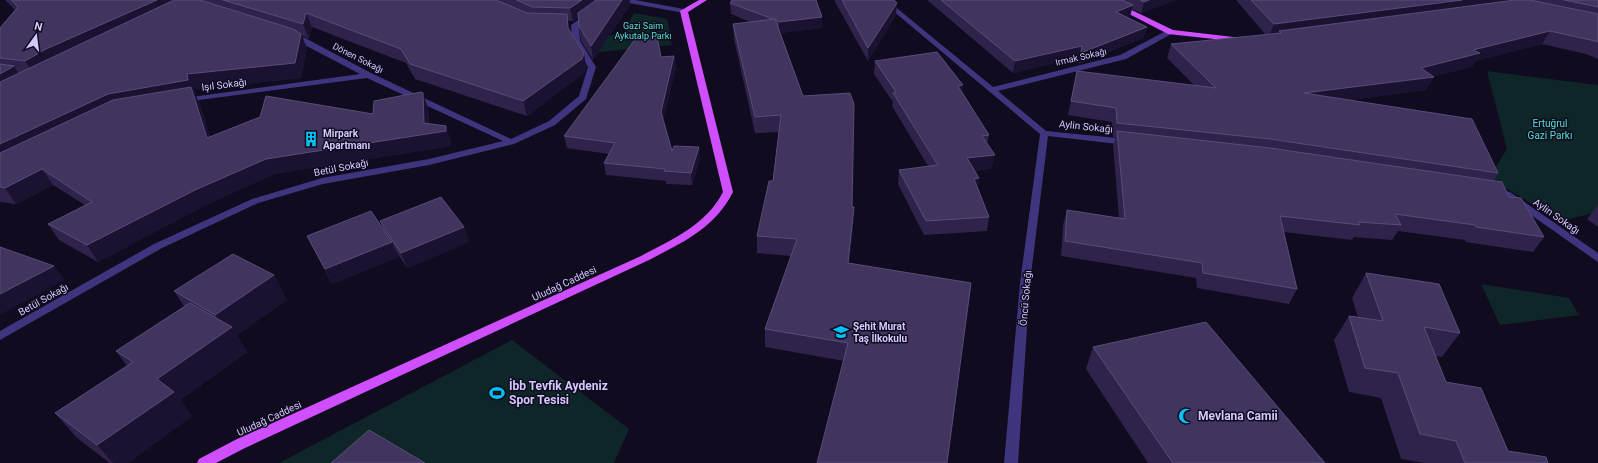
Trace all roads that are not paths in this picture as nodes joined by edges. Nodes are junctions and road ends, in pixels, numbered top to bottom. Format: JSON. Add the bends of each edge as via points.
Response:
{"nodes":[{"id":1,"x":612,"y":0,"type":"edge"},
{"id":2,"x":624,"y":0,"type":"edge"},
{"id":3,"x":704,"y":0,"type":"edge"},
{"id":4,"x":883,"y":0,"type":"edge"},
{"id":5,"x":1105,"y":0,"type":"edge"},
{"id":6,"x":684,"y":11,"type":"junction"},
{"id":7,"x":1172,"y":32,"type":"junction"},
{"id":8,"x":287,"y":35,"type":"edge"},
{"id":9,"x":1254,"y":41,"type":"edge"},
{"id":10,"x":368,"y":75,"type":"junction"},
{"id":11,"x":991,"y":90,"type":"junction"},
{"id":12,"x":178,"y":101,"type":"edge"},
{"id":13,"x":1044,"y":133,"type":"junction"},
{"id":14,"x":512,"y":142,"type":"junction"},
{"id":15,"x":1139,"y":144,"type":"edge"},
{"id":16,"x":1483,"y":190,"type":"edge"},
{"id":17,"x":1598,"y":258,"type":"edge"},
{"id":18,"x":0,"y":336,"type":"edge"},
{"id":19,"x":204,"y":463,"type":"edge"},
{"id":20,"x":1011,"y":463,"type":"edge"}],
"edges":[{"from":1,"to":14,"type":"street","name":"Betül Sokağı","via":[[572,25],[576,41],[592,67],[583,97],[552,123]]},
{"from":2,"to":6,"type":"street"},
{"from":3,"to":6,"type":"main road"},
{"from":4,"to":11,"type":"street","name":"Aylin Sokağı"},
{"from":5,"to":7,"type":"main road"},
{"from":6,"to":19,"type":"main road","name":"Uludağ Caddesi","via":[[728,192],[715,215],[697,229],[645,258],[240,444]]},
{"from":7,"to":9,"type":"main road"},
{"from":7,"to":11,"type":"street","name":"Irmak Sokağı","via":[[1123,57]]},
{"from":8,"to":10,"type":"street","name":"Dönen Sokağı","via":[[302,40]]},
{"from":10,"to":12,"type":"street","name":"Işıl Sokağı"},
{"from":10,"to":14,"type":"street","name":"Dönen Sokağı"},
{"from":11,"to":13,"type":"street","name":"Aylin Sokağı"},
{"from":13,"to":15,"type":"street","name":"Aylin Sokağı"},
{"from":13,"to":20,"type":"street","name":"Öncü Sokağı","via":[[1025,283]]},
{"from":14,"to":18,"type":"street","name":"Betül Sokağı","via":[[429,162],[322,181],[255,201],[158,246]]},
{"from":16,"to":17,"type":"street","name":"Aylin Sokağı","via":[[1507,194]]}]}
